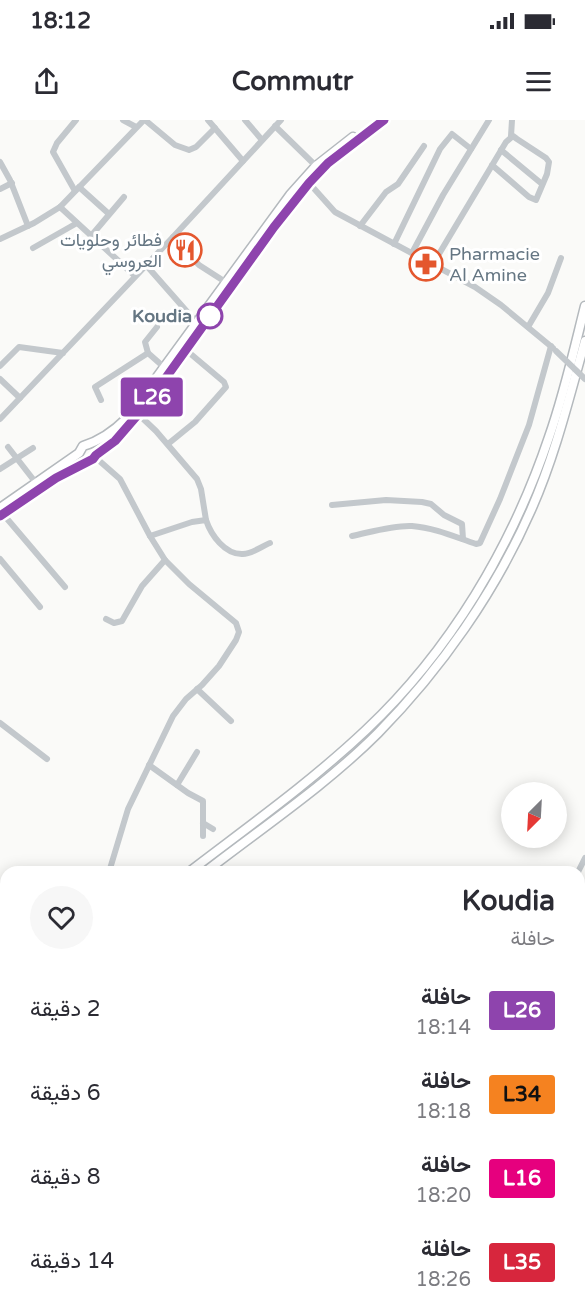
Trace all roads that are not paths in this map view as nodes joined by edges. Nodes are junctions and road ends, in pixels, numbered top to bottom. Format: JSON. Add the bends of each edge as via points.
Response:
{"nodes":[{"id":1,"x":76,"y":120,"type":"edge"},
{"id":2,"x":123,"y":120,"type":"edge"},
{"id":3,"x":144,"y":120,"type":"edge"},
{"id":4,"x":208,"y":120,"type":"edge"},
{"id":5,"x":245,"y":120,"type":"edge"},
{"id":6,"x":280,"y":120,"type":"edge"},
{"id":7,"x":375,"y":120,"type":"edge"},
{"id":8,"x":384,"y":120,"type":"edge"},
{"id":9,"x":489,"y":120,"type":"edge"},
{"id":10,"x":512,"y":120,"type":"edge"},
{"id":11,"x":275,"y":126,"type":"junction"},
{"id":12,"x":136,"y":128,"type":"junction"},
{"id":13,"x":215,"y":128,"type":"junction"},
{"id":14,"x":512,"y":136,"type":"junction"},
{"id":15,"x":262,"y":140,"type":"junction"},
{"id":16,"x":424,"y":146,"type":"dead end"},
{"id":17,"x":471,"y":149,"type":"junction"},
{"id":18,"x":501,"y":150,"type":"junction"},
{"id":19,"x":243,"y":161,"type":"junction"},
{"id":20,"x":0,"y":162,"type":"edge"},
{"id":21,"x":492,"y":165,"type":"junction"},
{"id":22,"x":316,"y":166,"type":"junction"},
{"id":23,"x":12,"y":183,"type":"junction"},
{"id":24,"x":309,"y":183,"type":"junction"},
{"id":25,"x":542,"y":184,"type":"junction"},
{"id":26,"x":0,"y":189,"type":"edge"},
{"id":27,"x":77,"y":189,"type":"junction"},
{"id":28,"x":124,"y":197,"type":"dead end"},
{"id":29,"x":60,"y":207,"type":"junction"},
{"id":30,"x":109,"y":214,"type":"junction"},
{"id":31,"x":77,"y":223,"type":"junction"},
{"id":32,"x":28,"y":226,"type":"junction"},
{"id":33,"x":360,"y":226,"type":"junction"},
{"id":34,"x":91,"y":236,"type":"junction"},
{"id":35,"x":173,"y":237,"type":"junction"},
{"id":36,"x":0,"y":239,"type":"edge"},
{"id":37,"x":394,"y":244,"type":"junction"},
{"id":38,"x":33,"y":248,"type":"dead end"},
{"id":39,"x":412,"y":253,"type":"junction"},
{"id":40,"x":561,"y":258,"type":"dead end"},
{"id":41,"x":433,"y":264,"type":"junction"},
{"id":42,"x":146,"y":265,"type":"junction"},
{"id":43,"x":135,"y":276,"type":"junction"},
{"id":44,"x":227,"y":283,"type":"junction"},
{"id":45,"x":585,"y":306,"type":"edge"},
{"id":46,"x":197,"y":323,"type":"junction"},
{"id":47,"x":157,"y":327,"type":"dead end"},
{"id":48,"x":528,"y":327,"type":"junction"},
{"id":49,"x":585,"y":341,"type":"edge"},
{"id":50,"x":553,"y":348,"type":"junction"},
{"id":51,"x":186,"y":350,"type":"junction"},
{"id":52,"x":63,"y":353,"type":"junction"},
{"id":53,"x":148,"y":353,"type":"junction"},
{"id":54,"x":0,"y":366,"type":"edge"},
{"id":55,"x":165,"y":368,"type":"junction"},
{"id":56,"x":585,"y":378,"type":"edge"},
{"id":57,"x":0,"y":379,"type":"edge"},
{"id":58,"x":20,"y":398,"type":"junction"},
{"id":59,"x":101,"y":400,"type":"dead end"},
{"id":60,"x":138,"y":414,"type":"junction"},
{"id":61,"x":0,"y":419,"type":"edge"},
{"id":62,"x":168,"y":444,"type":"junction"},
{"id":63,"x":91,"y":445,"type":"junction"},
{"id":64,"x":8,"y":447,"type":"dead end"},
{"id":65,"x":33,"y":448,"type":"dead end"},
{"id":66,"x":79,"y":453,"type":"junction"},
{"id":67,"x":17,"y":458,"type":"junction"},
{"id":68,"x":93,"y":458,"type":"junction"},
{"id":69,"x":0,"y":469,"type":"edge"},
{"id":70,"x":36,"y":483,"type":"junction"},
{"id":71,"x":332,"y":505,"type":"dead end"},
{"id":72,"x":1,"y":513,"type":"edge"},
{"id":73,"x":206,"y":520,"type":"junction"},
{"id":74,"x":150,"y":536,"type":"junction"},
{"id":75,"x":352,"y":536,"type":"dead end"},
{"id":76,"x":462,"y":539,"type":"junction"},
{"id":77,"x":270,"y":543,"type":"dead end"},
{"id":78,"x":0,"y":559,"type":"edge"},
{"id":79,"x":165,"y":560,"type":"junction"},
{"id":80,"x":65,"y":587,"type":"dead end"},
{"id":81,"x":40,"y":607,"type":"dead end"},
{"id":82,"x":106,"y":619,"type":"dead end"},
{"id":83,"x":197,"y":689,"type":"junction"},
{"id":84,"x":231,"y":721,"type":"dead end"},
{"id":85,"x":0,"y":723,"type":"edge"},
{"id":86,"x":196,"y":752,"type":"dead end"},
{"id":87,"x":47,"y":759,"type":"dead end"},
{"id":88,"x":149,"y":765,"type":"junction"},
{"id":89,"x":177,"y":785,"type":"junction"},
{"id":90,"x":203,"y":823,"type":"junction"},
{"id":91,"x":213,"y":829,"type":"dead end"},
{"id":92,"x":203,"y":836,"type":"dead end"},
{"id":93,"x":111,"y":866,"type":"edge"},
{"id":94,"x":197,"y":866,"type":"edge"},
{"id":95,"x":213,"y":866,"type":"edge"}],
"edges":[{"from":1,"to":27,"type":"street","via":[[53,152]]},
{"from":2,"to":12,"type":"street"},
{"from":3,"to":12,"type":"street"},
{"from":3,"to":13,"type":"street","via":[[175,145],[189,150]]},
{"from":4,"to":13,"type":"street"},
{"from":5,"to":15,"type":"street"},
{"from":6,"to":11,"type":"street"},
{"from":7,"to":22,"type":"highway"},
{"from":8,"to":24,"type":"highway","via":[[328,163]]},
{"from":9,"to":17,"type":"street"},
{"from":10,"to":14,"type":"street"},
{"from":11,"to":15,"type":"street"},
{"from":11,"to":22,"type":"street"},
{"from":12,"to":27,"type":"street"},
{"from":13,"to":19,"type":"street"},
{"from":14,"to":18,"type":"street"},
{"from":14,"to":25,"type":"street","via":[[548,160]]},
{"from":15,"to":19,"type":"street"},
{"from":16,"to":33,"type":"street","via":[[400,182],[386,192]]},
{"from":17,"to":37,"type":"street","via":[[456,136],[449,136]]},
{"from":17,"to":39,"type":"street"},
{"from":18,"to":21,"type":"street"},
{"from":18,"to":25,"type":"street"},
{"from":19,"to":35,"type":"street"},
{"from":20,"to":23,"type":"street"},
{"from":21,"to":25,"type":"street","via":[[535,200]]},
{"from":21,"to":41,"type":"street"},
{"from":22,"to":44,"type":"highway"},
{"from":23,"to":26,"type":"street"},
{"from":23,"to":32,"type":"street"},
{"from":24,"to":33,"type":"street","via":[[335,212]]},
{"from":24,"to":51,"type":"highway"},
{"from":27,"to":29,"type":"street"},
{"from":27,"to":30,"type":"street"},
{"from":28,"to":30,"type":"street"},
{"from":29,"to":31,"type":"street"},
{"from":29,"to":32,"type":"street"},
{"from":30,"to":34,"type":"street"},
{"from":31,"to":34,"type":"street"},
{"from":31,"to":38,"type":"street"},
{"from":32,"to":36,"type":"street"},
{"from":33,"to":37,"type":"street"},
{"from":34,"to":43,"type":"street"},
{"from":35,"to":42,"type":"street"},
{"from":35,"to":44,"type":"street","via":[[199,265]]},
{"from":37,"to":39,"type":"street"},
{"from":39,"to":41,"type":"street"},
{"from":40,"to":48,"type":"street"},
{"from":41,"to":48,"type":"street","via":[[486,293]]},
{"from":42,"to":43,"type":"street"},
{"from":42,"to":46,"type":"street"},
{"from":43,"to":52,"type":"street"},
{"from":44,"to":46,"type":"highway"},
{"from":45,"to":94,"type":"highway","via":[[560,402],[534,478],[508,536],[463,614],[368,729],[295,792]]},
{"from":46,"to":55,"type":"highway"},
{"from":47,"to":53,"type":"street","via":[[145,342]]},
{"from":48,"to":50,"type":"street"},
{"from":49,"to":95,"type":"highway","via":[[561,429],[532,509],[473,615],[434,668],[378,732],[318,786]]},
{"from":50,"to":56,"type":"street","bridge":true},
{"from":50,"to":76,"type":"street","via":[[529,425],[483,538],[478,543]]},
{"from":51,"to":60,"type":"highway"},
{"from":51,"to":62,"type":"street","via":[[226,387],[195,423]]},
{"from":52,"to":54,"type":"street","via":[[19,347]]},
{"from":52,"to":58,"type":"street"},
{"from":53,"to":55,"type":"street"},
{"from":53,"to":59,"type":"street","via":[[95,387]]},
{"from":55,"to":63,"type":"highway","via":[[127,418]]},
{"from":57,"to":58,"type":"street"},
{"from":58,"to":61,"type":"street"},
{"from":60,"to":62,"type":"street"},
{"from":60,"to":68,"type":"highway","via":[[115,441]]},
{"from":62,"to":73,"type":"street","via":[[200,484]]},
{"from":63,"to":66,"type":"highway","via":[[83,446]]},
{"from":63,"to":68,"type":"highway","via":[[95,449]]},
{"from":64,"to":67,"type":"street"},
{"from":65,"to":67,"type":"street"},
{"from":66,"to":68,"type":"highway","via":[[83,460]]},
{"from":66,"to":70,"type":"highway"},
{"from":67,"to":69,"type":"street"},
{"from":67,"to":70,"type":"street"},
{"from":68,"to":72,"type":"highway"},
{"from":68,"to":74,"type":"street","via":[[120,479]]},
{"from":70,"to":72,"type":"highway"},
{"from":71,"to":76,"type":"street","via":[[386,500],[428,503],[462,524]]},
{"from":72,"to":80,"type":"street"},
{"from":73,"to":74,"type":"street"},
{"from":73,"to":77,"type":"street","via":[[214,538],[236,553],[247,553]]},
{"from":74,"to":79,"type":"street"},
{"from":75,"to":76,"type":"street","via":[[411,526]]},
{"from":78,"to":81,"type":"street"},
{"from":79,"to":82,"type":"street","via":[[142,586],[122,621]]},
{"from":79,"to":83,"type":"street","via":[[238,627],[238,636],[219,666]]},
{"from":83,"to":84,"type":"street"},
{"from":83,"to":88,"type":"street","via":[[179,706]]},
{"from":85,"to":87,"type":"street"},
{"from":86,"to":89,"type":"street"},
{"from":88,"to":89,"type":"street"},
{"from":88,"to":93,"type":"street","via":[[128,809]]},
{"from":89,"to":90,"type":"street","via":[[203,801]]},
{"from":90,"to":91,"type":"street"},
{"from":90,"to":92,"type":"street"}]}
